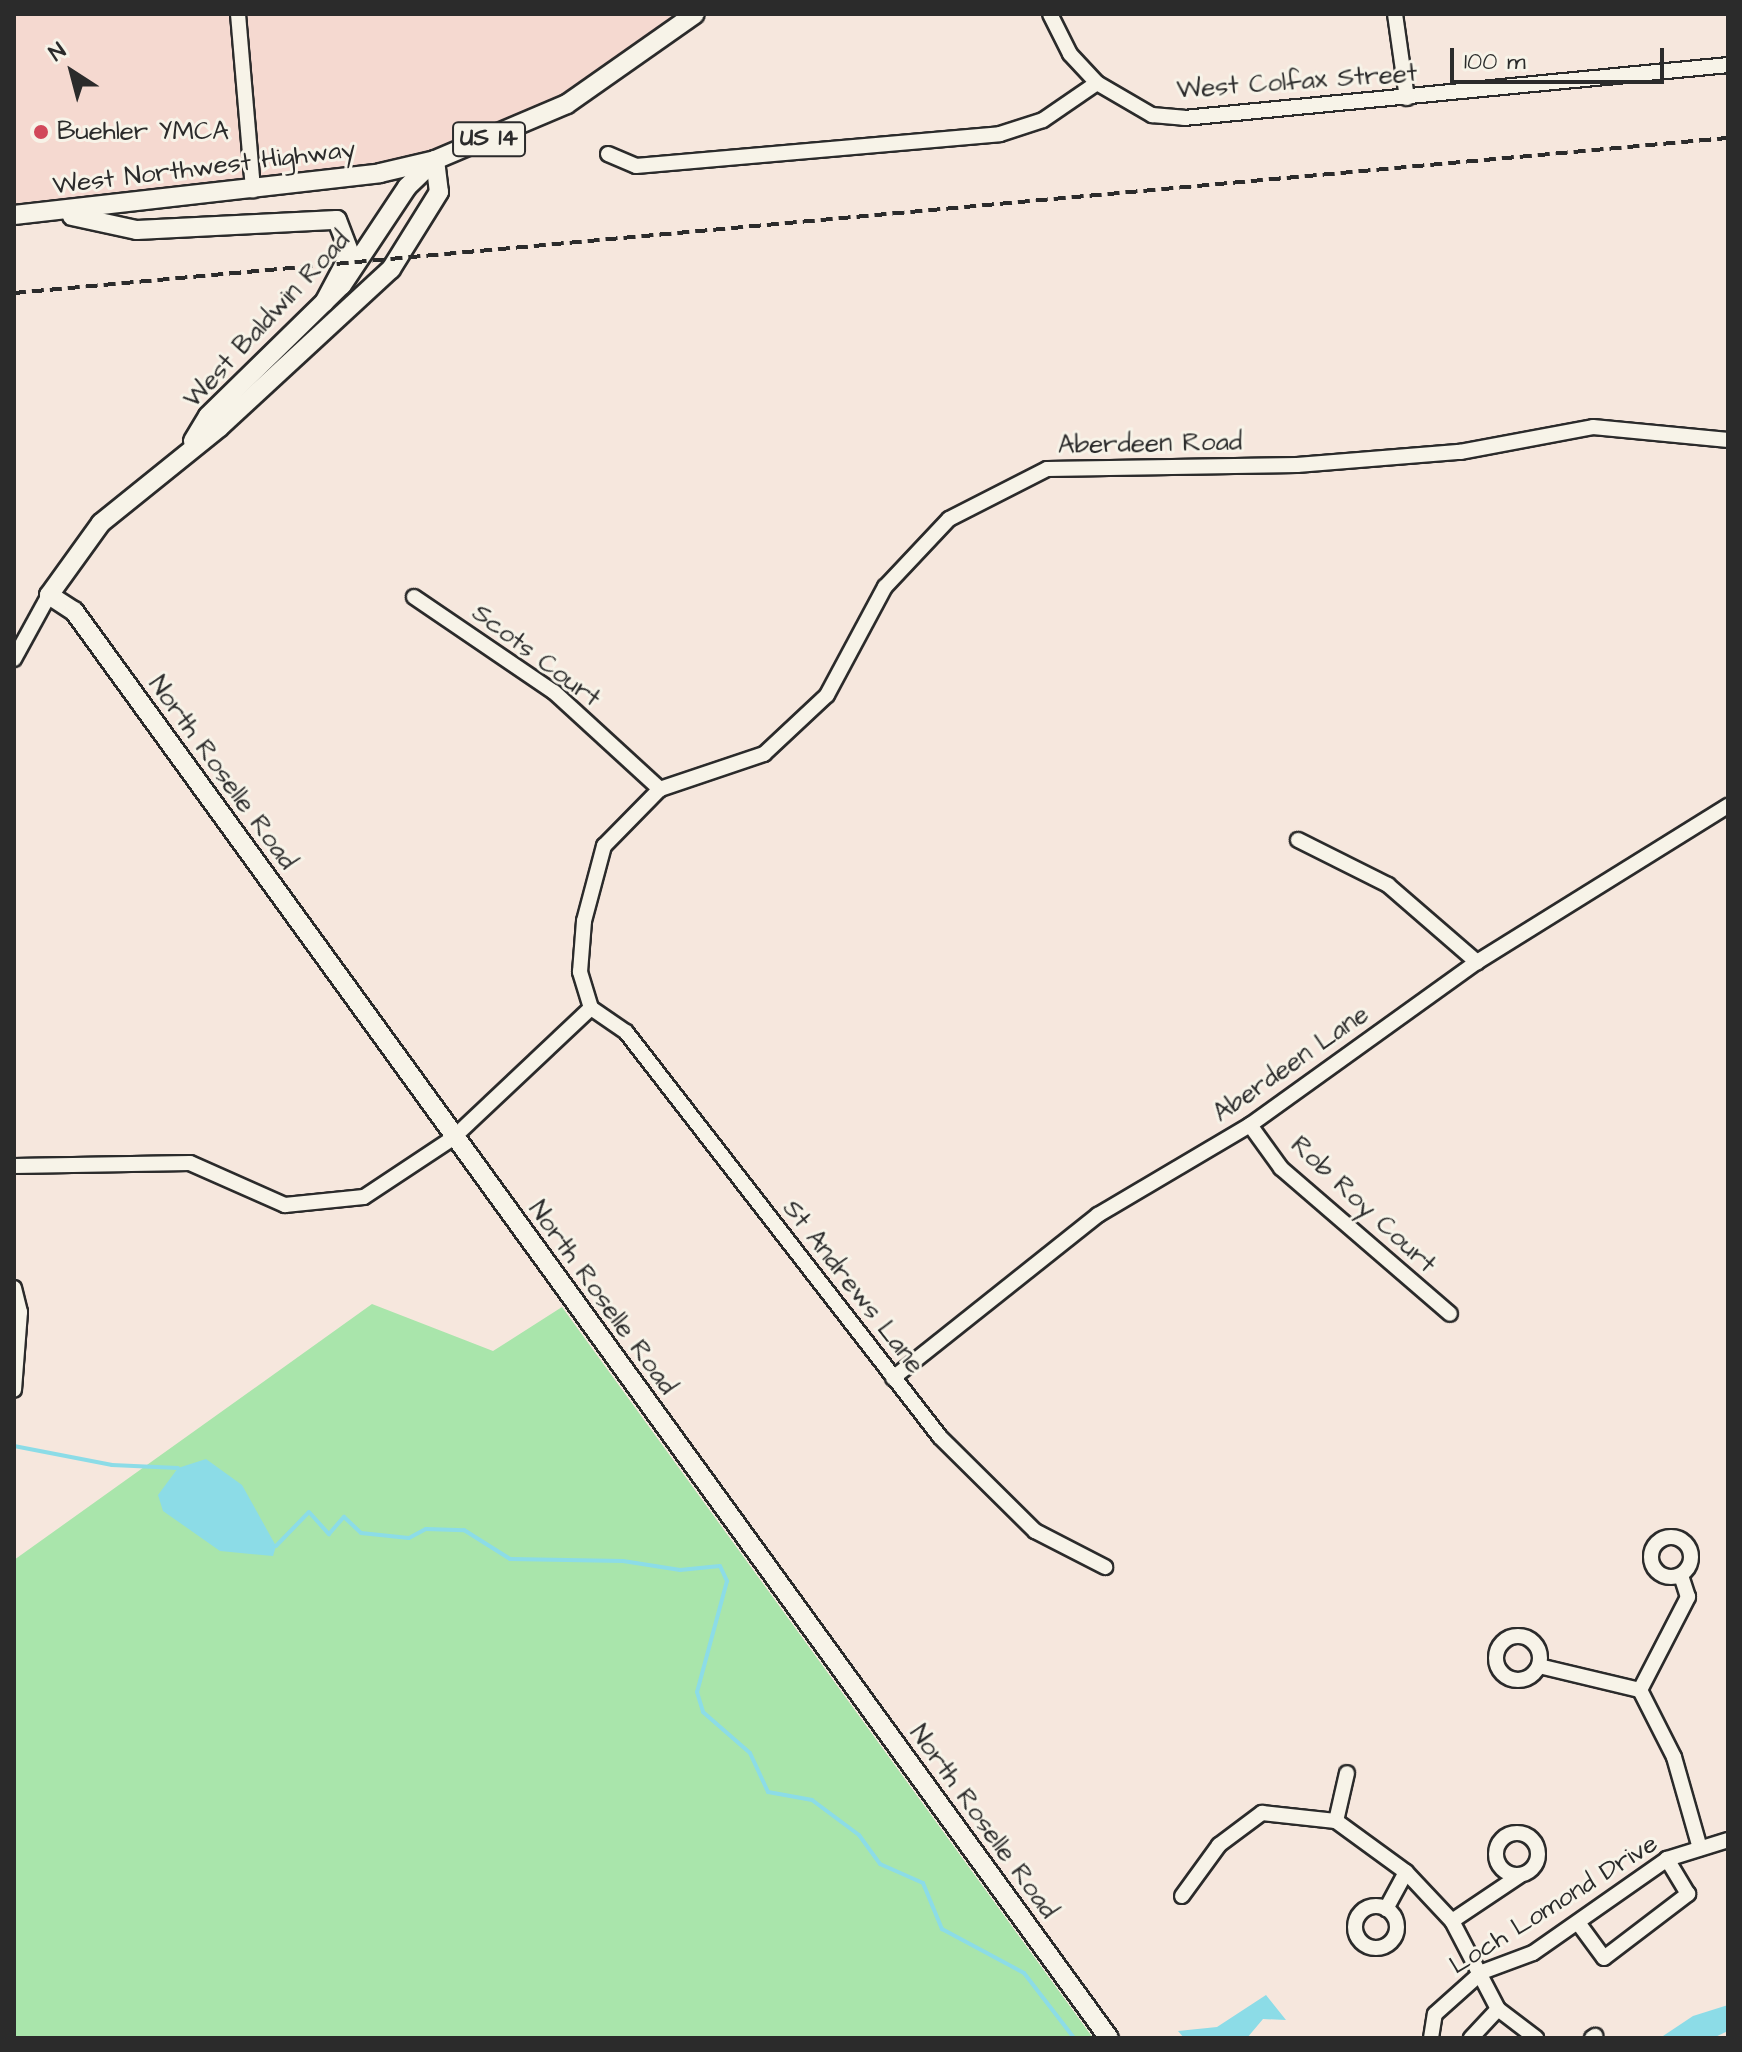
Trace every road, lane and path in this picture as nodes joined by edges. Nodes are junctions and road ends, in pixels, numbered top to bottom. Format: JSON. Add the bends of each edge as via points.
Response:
{"nodes":[{"id":1,"x":238,"y":14,"type":"edge"},
{"id":2,"x":695,"y":14,"type":"edge"},
{"id":3,"x":1050,"y":14,"type":"edge"},
{"id":4,"x":1395,"y":14,"type":"edge"},
{"id":5,"x":1728,"y":65,"type":"edge"},
{"id":6,"x":1097,"y":83,"type":"junction"},
{"id":7,"x":1407,"y":98,"type":"junction"},
{"id":8,"x":608,"y":154,"type":"dead end"},
{"id":9,"x":435,"y":160,"type":"junction"},
{"id":10,"x":253,"y":190,"type":"junction"},
{"id":11,"x":53,"y":212,"type":"junction"},
{"id":12,"x":14,"y":215,"type":"edge"},
{"id":13,"x":324,"y":303,"type":"junction"},
{"id":14,"x":1728,"y":440,"type":"edge"},
{"id":15,"x":190,"y":445,"type":"junction"},
{"id":16,"x":49,"y":595,"type":"junction"},
{"id":17,"x":414,"y":597,"type":"dead end"},
{"id":18,"x":14,"y":659,"type":"edge"},
{"id":19,"x":660,"y":789,"type":"junction"},
{"id":20,"x":1728,"y":806,"type":"edge"},
{"id":21,"x":1298,"y":840,"type":"dead end"},
{"id":22,"x":1477,"y":962,"type":"junction"},
{"id":23,"x":591,"y":1008,"type":"junction"},
{"id":24,"x":1250,"y":1125,"type":"junction"},
{"id":25,"x":453,"y":1138,"type":"junction"},
{"id":26,"x":14,"y":1166,"type":"edge"},
{"id":27,"x":14,"y":1288,"type":"edge"},
{"id":28,"x":1450,"y":1314,"type":"dead end"},
{"id":29,"x":893,"y":1378,"type":"junction"},
{"id":30,"x":14,"y":1390,"type":"edge"},
{"id":31,"x":1105,"y":1567,"type":"dead end"},
{"id":32,"x":1681,"y":1575,"type":"dead end"},
{"id":33,"x":1539,"y":1666,"type":"dead end"},
{"id":34,"x":1640,"y":1690,"type":"junction"},
{"id":35,"x":1347,"y":1773,"type":"dead end"},
{"id":36,"x":1336,"y":1821,"type":"junction"},
{"id":37,"x":1728,"y":1840,"type":"edge"},
{"id":38,"x":1700,"y":1848,"type":"junction"},
{"id":39,"x":1667,"y":1859,"type":"junction"},
{"id":40,"x":1406,"y":1872,"type":"junction"},
{"id":41,"x":1519,"y":1876,"type":"dead end"},
{"id":42,"x":1182,"y":1896,"type":"dead end"},
{"id":43,"x":1386,"y":1909,"type":"dead end"},
{"id":44,"x":1452,"y":1921,"type":"junction"},
{"id":45,"x":1579,"y":1924,"type":"junction"},
{"id":46,"x":1482,"y":1972,"type":"junction"},
{"id":47,"x":1498,"y":2009,"type":"junction"},
{"id":48,"x":1109,"y":2038,"type":"edge"},
{"id":49,"x":1431,"y":2038,"type":"edge"},
{"id":50,"x":1471,"y":2038,"type":"edge"},
{"id":51,"x":1536,"y":2038,"type":"edge"}],
"edges":[{"from":1,"to":10,"type":"street"},
{"from":2,"to":9,"type":"main road","name":"West Northwest Highway","number":"US 14","via":[[567,104]]},
{"from":3,"to":6,"type":"street","name":"West Colfax Street","via":[[1070,54]]},
{"from":4,"to":7,"type":"street"},
{"from":5,"to":7,"type":"street","name":"West Colfax Street"},
{"from":6,"to":7,"type":"street","name":"West Colfax Street","via":[[1152,115],[1184,118]]},
{"from":6,"to":8,"type":"street","via":[[1043,120],[1000,134],[636,166]]},
{"from":9,"to":10,"type":"main road","name":"West Northwest Highway","number":"US 14"},
{"from":9,"to":13,"type":"main road","name":"West Baldwin Road","via":[[407,187],[361,262]]},
{"from":9,"to":15,"type":"main road","name":"West Baldwin Road","via":[[439,192],[391,269],[220,427]]},
{"from":10,"to":11,"type":"main road","name":"West Northwest Highway","number":"US 14"},
{"from":11,"to":12,"type":"main road","name":"West Northwest Highway","number":"US 14"},
{"from":11,"to":13,"type":"main road","via":[[137,230],[337,220],[350,254]]},
{"from":13,"to":15,"type":"main road","name":"West Baldwin Road","via":[[208,416]]},
{"from":14,"to":19,"type":"street","name":"Aberdeen Road","via":[[1593,427],[1460,452],[1297,465],[1047,469],[949,519],[885,587],[827,695],[764,754]]},
{"from":15,"to":16,"type":"main road","name":"West Baldwin Road","via":[[93,531]]},
{"from":16,"to":18,"type":"street"},
{"from":16,"to":25,"type":"main road","name":"North Roselle Road","via":[[74,611]]},
{"from":17,"to":19,"type":"street","name":"Scots Court","via":[[554,692]]},
{"from":19,"to":23,"type":"street","name":"Aberdeen Road","via":[[604,846],[584,921],[580,972]]},
{"from":20,"to":22,"type":"street","name":"Aberdeen Lane"},
{"from":21,"to":22,"type":"street","via":[[1388,885]]},
{"from":22,"to":24,"type":"street","name":"Aberdeen Lane"},
{"from":23,"to":25,"type":"street"},
{"from":23,"to":29,"type":"street","name":"St Andrews Lane","via":[[626,1032]]},
{"from":24,"to":28,"type":"street","name":"Rob Roy Court","via":[[1281,1168]]},
{"from":24,"to":29,"type":"street","name":"Aberdeen Lane","via":[[1098,1215]]},
{"from":25,"to":26,"type":"street","via":[[364,1197],[285,1205],[190,1163]]},
{"from":25,"to":48,"type":"main road","name":"North Roselle Road"},
{"from":27,"to":30,"type":"street","via":[[20,1312]]},
{"from":29,"to":31,"type":"street","name":"St Andrews Lane","via":[[1021,1519]]},
{"from":32,"to":34,"type":"street","via":[[1688,1597]]},
{"from":33,"to":34,"type":"street"},
{"from":34,"to":38,"type":"street","via":[[1674,1757]]},
{"from":35,"to":36,"type":"street"},
{"from":36,"to":40,"type":"street"},
{"from":36,"to":42,"type":"street","via":[[1262,1813],[1219,1845]]},
{"from":37,"to":38,"type":"street","name":"Loch Lomond Drive"},
{"from":38,"to":39,"type":"street","name":"Loch Lomond Drive"},
{"from":39,"to":45,"type":"street","name":"Loch Lomond Drive"},
{"from":39,"to":45,"type":"street","via":[[1688,1894],[1604,1958]]},
{"from":40,"to":43,"type":"street"},
{"from":40,"to":44,"type":"street"},
{"from":41,"to":44,"type":"street"},
{"from":44,"to":46,"type":"street"},
{"from":45,"to":46,"type":"street","name":"Loch Lomond Drive"},
{"from":46,"to":47,"type":"street"},
{"from":46,"to":49,"type":"street","name":"Loch Lomond Drive","via":[[1435,2014]]},
{"from":47,"to":50,"type":"street"},
{"from":47,"to":51,"type":"street"}]}
